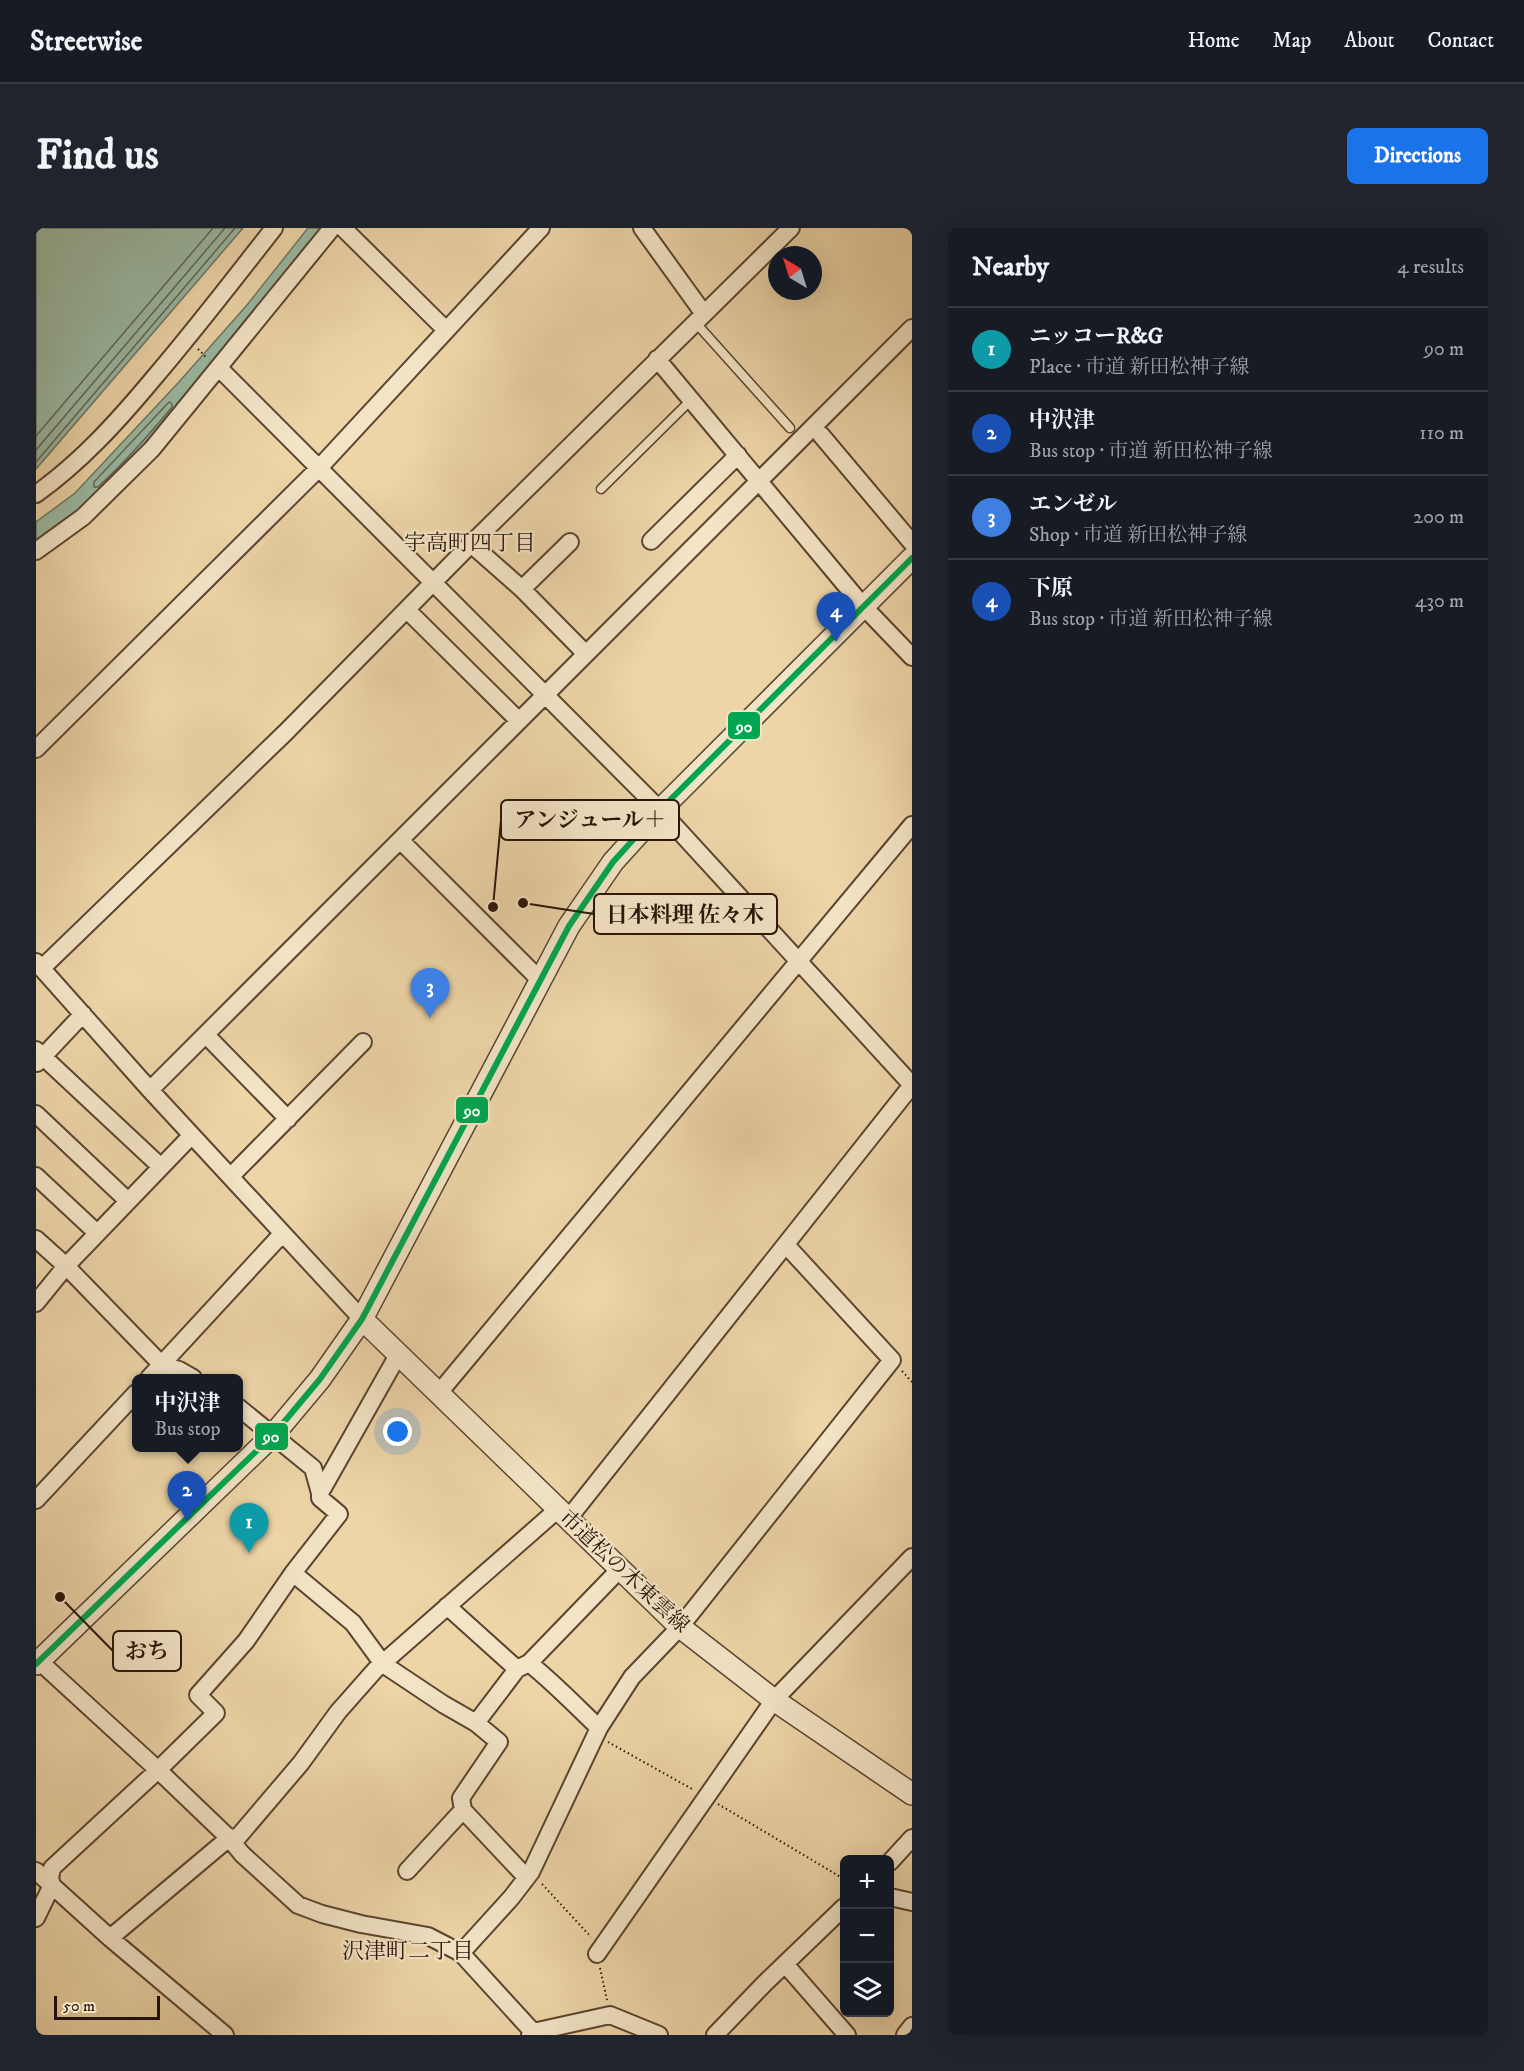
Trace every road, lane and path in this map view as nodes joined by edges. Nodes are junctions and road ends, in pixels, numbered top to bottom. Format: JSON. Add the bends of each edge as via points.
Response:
{"nodes":[{"id":1,"x":274,"y":228,"type":"edge"},
{"id":2,"x":332,"y":228,"type":"edge"},
{"id":3,"x":343,"y":228,"type":"edge"},
{"id":4,"x":541,"y":228,"type":"edge"},
{"id":5,"x":642,"y":228,"type":"edge"},
{"id":6,"x":791,"y":228,"type":"edge"},
{"id":7,"x":700,"y":318,"type":"junction"},
{"id":8,"x":912,"y":328,"type":"edge"},
{"id":9,"x":446,"y":330,"type":"junction"},
{"id":10,"x":657,"y":359,"type":"junction"},
{"id":11,"x":219,"y":368,"type":"junction"},
{"id":12,"x":691,"y":400,"type":"junction"},
{"id":13,"x":790,"y":428,"type":"dead end"},
{"id":14,"x":822,"y":435,"type":"dead end"},
{"id":15,"x":738,"y":455,"type":"junction"},
{"id":16,"x":319,"y":468,"type":"junction"},
{"id":17,"x":759,"y":481,"type":"junction"},
{"id":18,"x":601,"y":489,"type":"dead end"},
{"id":19,"x":36,"y":494,"type":"edge"},
{"id":20,"x":651,"y":541,"type":"dead end"},
{"id":21,"x":570,"y":542,"type":"dead end"},
{"id":22,"x":912,"y":543,"type":"edge"},
{"id":23,"x":471,"y":544,"type":"junction"},
{"id":24,"x":36,"y":551,"type":"edge"},
{"id":25,"x":912,"y":558,"type":"edge"},
{"id":26,"x":433,"y":583,"type":"junction"},
{"id":27,"x":522,"y":590,"type":"junction"},
{"id":28,"x":862,"y":606,"type":"junction"},
{"id":29,"x":407,"y":610,"type":"junction"},
{"id":30,"x":586,"y":654,"type":"junction"},
{"id":31,"x":912,"y":657,"type":"edge"},
{"id":32,"x":546,"y":694,"type":"junction"},
{"id":33,"x":519,"y":721,"type":"junction"},
{"id":34,"x":36,"y":749,"type":"edge"},
{"id":35,"x":660,"y":810,"type":"junction"},
{"id":36,"x":912,"y":825,"type":"edge"},
{"id":37,"x":400,"y":840,"type":"junction"},
{"id":38,"x":798,"y":961,"type":"junction"},
{"id":39,"x":39,"y":965,"type":"edge"},
{"id":40,"x":540,"y":980,"type":"junction"},
{"id":41,"x":83,"y":1014,"type":"junction"},
{"id":42,"x":206,"y":1035,"type":"junction"},
{"id":43,"x":363,"y":1042,"type":"dead end"},
{"id":44,"x":38,"y":1056,"type":"edge"},
{"id":45,"x":912,"y":1085,"type":"edge"},
{"id":46,"x":150,"y":1090,"type":"junction"},
{"id":47,"x":36,"y":1114,"type":"edge"},
{"id":48,"x":288,"y":1119,"type":"junction"},
{"id":49,"x":191,"y":1136,"type":"junction"},
{"id":50,"x":160,"y":1166,"type":"junction"},
{"id":51,"x":36,"y":1176,"type":"edge"},
{"id":52,"x":231,"y":1176,"type":"junction"},
{"id":53,"x":128,"y":1201,"type":"junction"},
{"id":54,"x":97,"y":1233,"type":"junction"},
{"id":55,"x":282,"y":1234,"type":"junction"},
{"id":56,"x":36,"y":1239,"type":"edge"},
{"id":57,"x":786,"y":1245,"type":"junction"},
{"id":58,"x":66,"y":1266,"type":"junction"},
{"id":59,"x":36,"y":1303,"type":"edge"},
{"id":60,"x":362,"y":1319,"type":"junction"},
{"id":61,"x":398,"y":1354,"type":"junction"},
{"id":62,"x":162,"y":1365,"type":"junction"},
{"id":63,"x":153,"y":1374,"type":"edge"},
{"id":64,"x":186,"y":1374,"type":"edge"},
{"id":65,"x":438,"y":1394,"type":"junction"},
{"id":66,"x":132,"y":1397,"type":"edge"},
{"id":67,"x":243,"y":1411,"type":"edge"},
{"id":68,"x":274,"y":1434,"type":"junction"},
{"id":69,"x":320,"y":1493,"type":"junction"},
{"id":70,"x":36,"y":1500,"type":"edge"},
{"id":71,"x":563,"y":1514,"type":"junction"},
{"id":72,"x":912,"y":1557,"type":"edge"},
{"id":73,"x":619,"y":1570,"type":"junction"},
{"id":74,"x":293,"y":1573,"type":"junction"},
{"id":75,"x":447,"y":1606,"type":"junction"},
{"id":76,"x":681,"y":1628,"type":"junction"},
{"id":77,"x":37,"y":1662,"type":"edge"},
{"id":78,"x":383,"y":1664,"type":"junction"},
{"id":79,"x":523,"y":1666,"type":"junction"},
{"id":80,"x":774,"y":1700,"type":"junction"},
{"id":81,"x":476,"y":1723,"type":"junction"},
{"id":82,"x":598,"y":1731,"type":"junction"},
{"id":83,"x":158,"y":1770,"type":"junction"},
{"id":84,"x":912,"y":1794,"type":"edge"},
{"id":85,"x":705,"y":1797,"type":"junction"},
{"id":86,"x":463,"y":1810,"type":"junction"},
{"id":87,"x":229,"y":1838,"type":"junction"},
{"id":88,"x":912,"y":1838,"type":"edge"},
{"id":89,"x":894,"y":1858,"type":"edge"},
{"id":90,"x":36,"y":1871,"type":"edge"},
{"id":91,"x":407,"y":1871,"type":"dead end"},
{"id":92,"x":529,"y":1875,"type":"junction"},
{"id":93,"x":840,"y":1877,"type":"edge"},
{"id":94,"x":52,"y":1885,"type":"junction"},
{"id":95,"x":894,"y":1898,"type":"edge"},
{"id":96,"x":912,"y":1902,"type":"edge"},
{"id":97,"x":842,"y":1909,"type":"edge"},
{"id":98,"x":36,"y":1918,"type":"edge"},
{"id":99,"x":110,"y":1938,"type":"junction"},
{"id":100,"x":461,"y":1953,"type":"junction"},
{"id":101,"x":597,"y":1954,"type":"junction"},
{"id":102,"x":785,"y":1964,"type":"junction"},
{"id":103,"x":610,"y":2015,"type":"junction"},
{"id":104,"x":912,"y":2026,"type":"edge"},
{"id":105,"x":531,"y":2033,"type":"edge"},
{"id":106,"x":225,"y":2035,"type":"edge"},
{"id":107,"x":658,"y":2035,"type":"edge"},
{"id":108,"x":715,"y":2035,"type":"edge"},
{"id":109,"x":847,"y":2035,"type":"edge"},
{"id":110,"x":904,"y":2035,"type":"edge"}],
"edges":[{"from":1,"to":19,"type":"street","via":[[119,419],[61,476]]},
{"from":2,"to":11,"type":"street"},
{"from":3,"to":9,"type":"street"},
{"from":4,"to":9,"type":"street"},
{"from":5,"to":7,"type":"street"},
{"from":6,"to":7,"type":"street"},
{"from":7,"to":10,"type":"street"},
{"from":7,"to":13,"type":"lane"},
{"from":8,"to":17,"type":"street"},
{"from":9,"to":16,"type":"street"},
{"from":10,"to":12,"type":"street"},
{"from":10,"to":23,"type":"street"},
{"from":11,"to":16,"type":"street"},
{"from":11,"to":24,"type":"street","via":[[111,492]]},
{"from":12,"to":15,"type":"street"},
{"from":12,"to":18,"type":"lane"},
{"from":14,"to":22,"type":"street"},
{"from":15,"to":17,"type":"street"},
{"from":15,"to":20,"type":"street"},
{"from":16,"to":26,"type":"street"},
{"from":16,"to":34,"type":"street"},
{"from":17,"to":28,"type":"street"},
{"from":17,"to":30,"type":"street"},
{"from":21,"to":27,"type":"street"},
{"from":23,"to":26,"type":"street"},
{"from":23,"to":27,"type":"street"},
{"from":25,"to":28,"type":"street"},
{"from":26,"to":29,"type":"street"},
{"from":26,"to":32,"type":"street"},
{"from":27,"to":30,"type":"street"},
{"from":28,"to":31,"type":"street"},
{"from":28,"to":35,"type":"street"},
{"from":29,"to":33,"type":"street"},
{"from":29,"to":39,"type":"street","via":[[286,732]]},
{"from":30,"to":32,"type":"street"},
{"from":32,"to":33,"type":"street"},
{"from":32,"to":35,"type":"street"},
{"from":33,"to":37,"type":"street"},
{"from":35,"to":38,"type":"street"},
{"from":35,"to":40,"type":"street","via":[[613,862],[569,926]]},
{"from":36,"to":38,"type":"street"},
{"from":37,"to":40,"type":"street"},
{"from":37,"to":42,"type":"street"},
{"from":38,"to":45,"type":"street"},
{"from":38,"to":65,"type":"street"},
{"from":39,"to":41,"type":"street"},
{"from":40,"to":60,"type":"street"},
{"from":41,"to":44,"type":"street"},
{"from":41,"to":46,"type":"street"},
{"from":42,"to":46,"type":"street"},
{"from":42,"to":48,"type":"street"},
{"from":43,"to":48,"type":"street"},
{"from":44,"to":50,"type":"street"},
{"from":45,"to":57,"type":"street"},
{"from":46,"to":49,"type":"street"},
{"from":47,"to":53,"type":"street"},
{"from":48,"to":52,"type":"street"},
{"from":49,"to":50,"type":"street"},
{"from":49,"to":52,"type":"street"},
{"from":50,"to":53,"type":"street"},
{"from":51,"to":54,"type":"street"},
{"from":52,"to":55,"type":"street"},
{"from":53,"to":54,"type":"street"},
{"from":54,"to":58,"type":"street"},
{"from":55,"to":60,"type":"street"},
{"from":55,"to":62,"type":"street"},
{"from":56,"to":58,"type":"street"},
{"from":57,"to":71,"type":"street"},
{"from":57,"to":76,"type":"street","via":[[892,1360]]},
{"from":58,"to":59,"type":"street"},
{"from":58,"to":62,"type":"street"},
{"from":60,"to":61,"type":"street","name":"市道松の木東雲線"},
{"from":60,"to":68,"type":"street","via":[[320,1379]]},
{"from":61,"to":65,"type":"street","name":"市道松の木東雲線"},
{"from":61,"to":69,"type":"street"},
{"from":62,"to":63,"type":"street"},
{"from":62,"to":64,"type":"street"},
{"from":65,"to":71,"type":"street","name":"市道松の木東雲線"},
{"from":66,"to":70,"type":"street"},
{"from":67,"to":68,"type":"street"},
{"from":68,"to":69,"type":"street","via":[[314,1468]]},
{"from":68,"to":77,"type":"street"},
{"from":69,"to":74,"type":"street","via":[[339,1514]]},
{"from":71,"to":73,"type":"street","name":"市道松の木東雲線"},
{"from":71,"to":75,"type":"street"},
{"from":72,"to":80,"type":"street"},
{"from":73,"to":76,"type":"street","name":"市道松の木東雲線"},
{"from":73,"to":79,"type":"street"},
{"from":74,"to":78,"type":"street","via":[[353,1623]]},
{"from":74,"to":83,"type":"street","via":[[246,1641],[198,1695],[216,1713]]},
{"from":75,"to":78,"type":"street"},
{"from":75,"to":79,"type":"street"},
{"from":76,"to":80,"type":"street","name":"市道松の木東雲線"},
{"from":76,"to":82,"type":"street","via":[[632,1677]]},
{"from":77,"to":83,"type":"street"},
{"from":78,"to":81,"type":"street"},
{"from":78,"to":87,"type":"street","via":[[338,1712],[238,1837]]},
{"from":79,"to":81,"type":"street"},
{"from":79,"to":82,"type":"street","via":[[548,1678]]},
{"from":80,"to":84,"type":"street","name":"市道松の木東雲線"},
{"from":80,"to":85,"type":"street"},
{"from":81,"to":86,"type":"street","via":[[499,1742],[461,1798]]},
{"from":82,"to":85,"type":"path"},
{"from":82,"to":92,"type":"street"},
{"from":83,"to":87,"type":"street"},
{"from":83,"to":94,"type":"street","via":[[52,1868]]},
{"from":85,"to":93,"type":"path"},
{"from":85,"to":101,"type":"street"},
{"from":86,"to":91,"type":"street"},
{"from":86,"to":92,"type":"street"},
{"from":87,"to":99,"type":"street"},
{"from":87,"to":100,"type":"street","via":[[298,1905],[361,1924],[428,1936]]},
{"from":88,"to":89,"type":"street"},
{"from":90,"to":94,"type":"street"},
{"from":92,"to":100,"type":"street"},
{"from":92,"to":101,"type":"path","via":[[594,1940]]},
{"from":94,"to":98,"type":"street"},
{"from":94,"to":99,"type":"street"},
{"from":95,"to":96,"type":"street"},
{"from":97,"to":102,"type":"street"},
{"from":99,"to":106,"type":"street"},
{"from":100,"to":105,"type":"street"},
{"from":101,"to":103,"type":"path"},
{"from":102,"to":108,"type":"street"},
{"from":102,"to":109,"type":"street"},
{"from":103,"to":105,"type":"street"},
{"from":103,"to":107,"type":"street"},
{"from":104,"to":110,"type":"street"}]}
